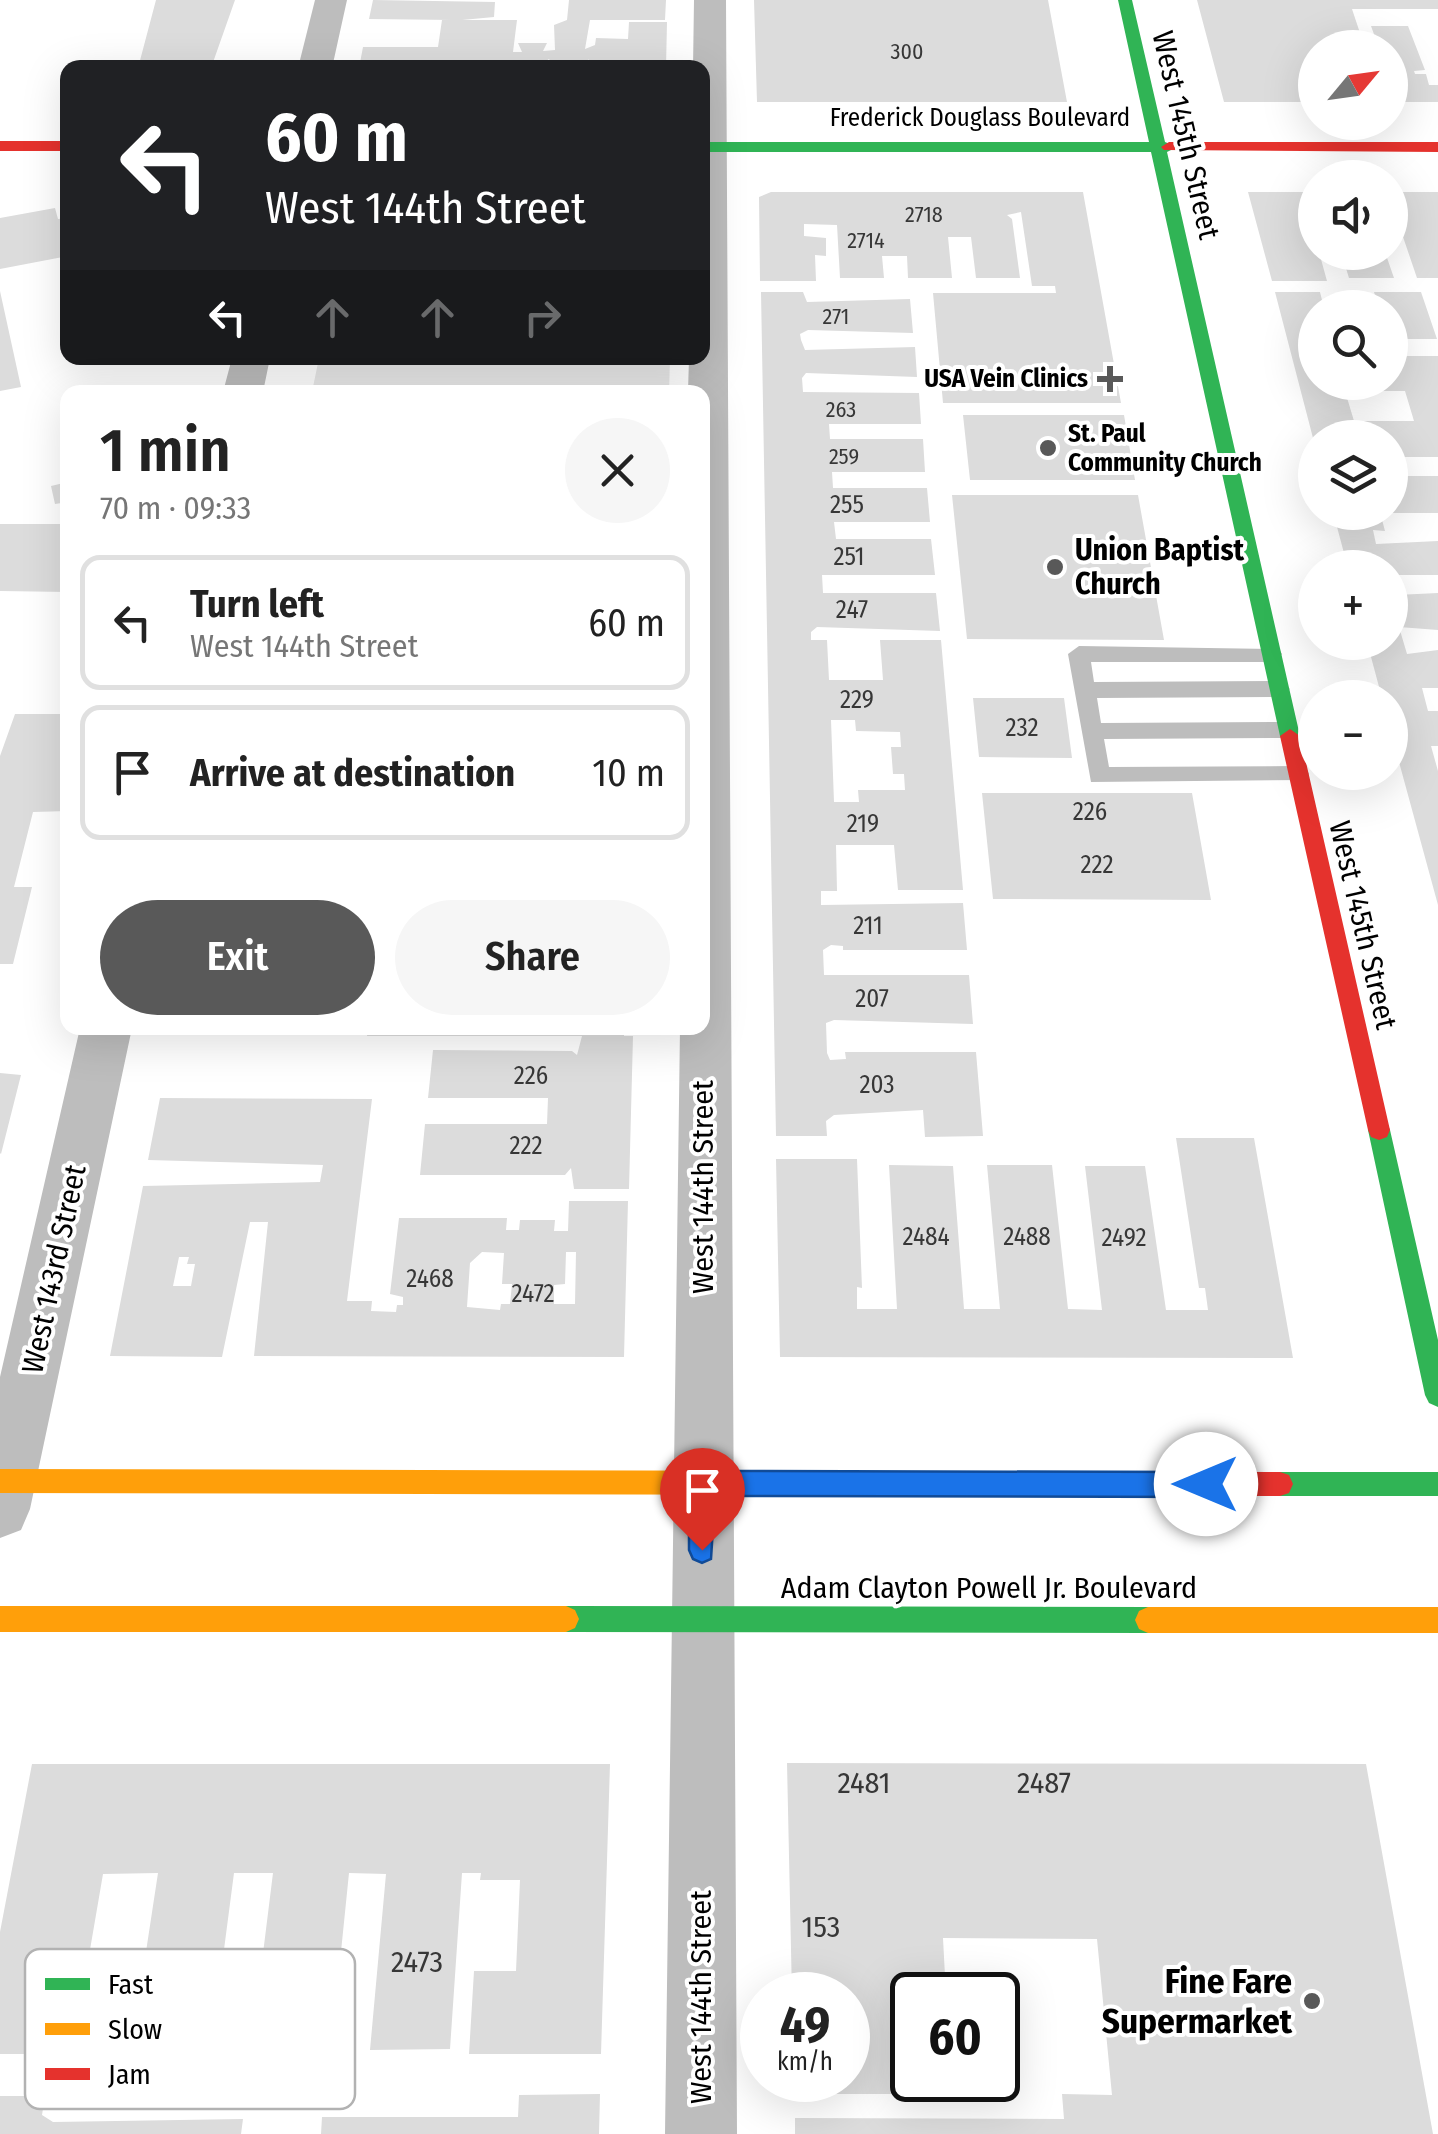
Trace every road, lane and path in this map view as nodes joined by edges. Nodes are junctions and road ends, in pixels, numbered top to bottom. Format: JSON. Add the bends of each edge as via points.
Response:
{"nodes":[{"id":1,"x":331,"y":0,"type":"edge"},
{"id":2,"x":710,"y":0,"type":"edge"},
{"id":3,"x":1125,"y":0,"type":"edge"},
{"id":4,"x":317,"y":60,"type":"edge"},
{"id":5,"x":708,"y":60,"type":"edge"},
{"id":6,"x":0,"y":146,"type":"edge"},
{"id":7,"x":60,"y":146,"type":"edge"},
{"id":8,"x":710,"y":146,"type":"edge"},
{"id":9,"x":1157,"y":146,"type":"junction"},
{"id":10,"x":1438,"y":146,"type":"edge"},
{"id":11,"x":1271,"y":654,"type":"junction"},
{"id":12,"x":1279,"y":689,"type":"junction"},
{"id":13,"x":1085,"y":690,"type":"junction"},
{"id":14,"x":1092,"y":730,"type":"junction"},
{"id":15,"x":1288,"y":730,"type":"junction"},
{"id":16,"x":1298,"y":774,"type":"joint"},
{"id":17,"x":1302,"y":790,"type":"edge"},
{"id":18,"x":104,"y":1035,"type":"edge"},
{"id":19,"x":703,"y":1035,"type":"edge"},
{"id":20,"x":1438,"y":1395,"type":"edge"},
{"id":21,"x":702,"y":1484,"type":"junction"},
{"id":22,"x":1438,"y":1484,"type":"edge"},
{"id":23,"x":2,"y":1491,"type":"edge"},
{"id":24,"x":702,"y":1617,"type":"junction"},
{"id":25,"x":0,"y":1619,"type":"edge"},
{"id":26,"x":1438,"y":1620,"type":"edge"},
{"id":27,"x":701,"y":2134,"type":"edge"}],
"edges":[{"from":1,"to":4,"type":"street"},
{"from":2,"to":5,"type":"street","name":"West 144th Street"},
{"from":3,"to":9,"type":"main road","name":"West 145th Street"},
{"from":6,"to":7,"type":"main road"},
{"from":8,"to":9,"type":"main road","name":"Frederick Douglass Boulevard"},
{"from":9,"to":10,"type":"main road","name":"Frederick Douglass Boulevard"},
{"from":9,"to":11,"type":"main road","name":"West 145th Street"},
{"from":11,"to":12,"type":"main road","name":"West 145th Street"},
{"from":11,"to":13,"type":"lane","via":[[1079,654]]},
{"from":12,"to":13,"type":"lane"},
{"from":12,"to":15,"type":"main road","name":"West 145th Street"},
{"from":13,"to":14,"type":"lane"},
{"from":14,"to":15,"type":"lane"},
{"from":14,"to":16,"type":"lane","via":[[1099,776]]},
{"from":15,"to":16,"type":"main road","name":"West 145th Street"},
{"from":17,"to":20,"type":"main road","name":"West 145th Street"},
{"from":18,"to":23,"type":"street","name":"West 143rd Street"},
{"from":19,"to":21,"type":"street","name":"West 144th Street"},
{"from":21,"to":22,"type":"main road"},
{"from":21,"to":23,"type":"main road"},
{"from":21,"to":24,"type":"street","name":"West 144th Street"},
{"from":24,"to":25,"type":"main road","name":"Adam Clayton Powell Jr. Boulevard"},
{"from":24,"to":26,"type":"main road","name":"Adam Clayton Powell Jr. Boulevard"},
{"from":24,"to":27,"type":"street","name":"West 144th Street"}]}
